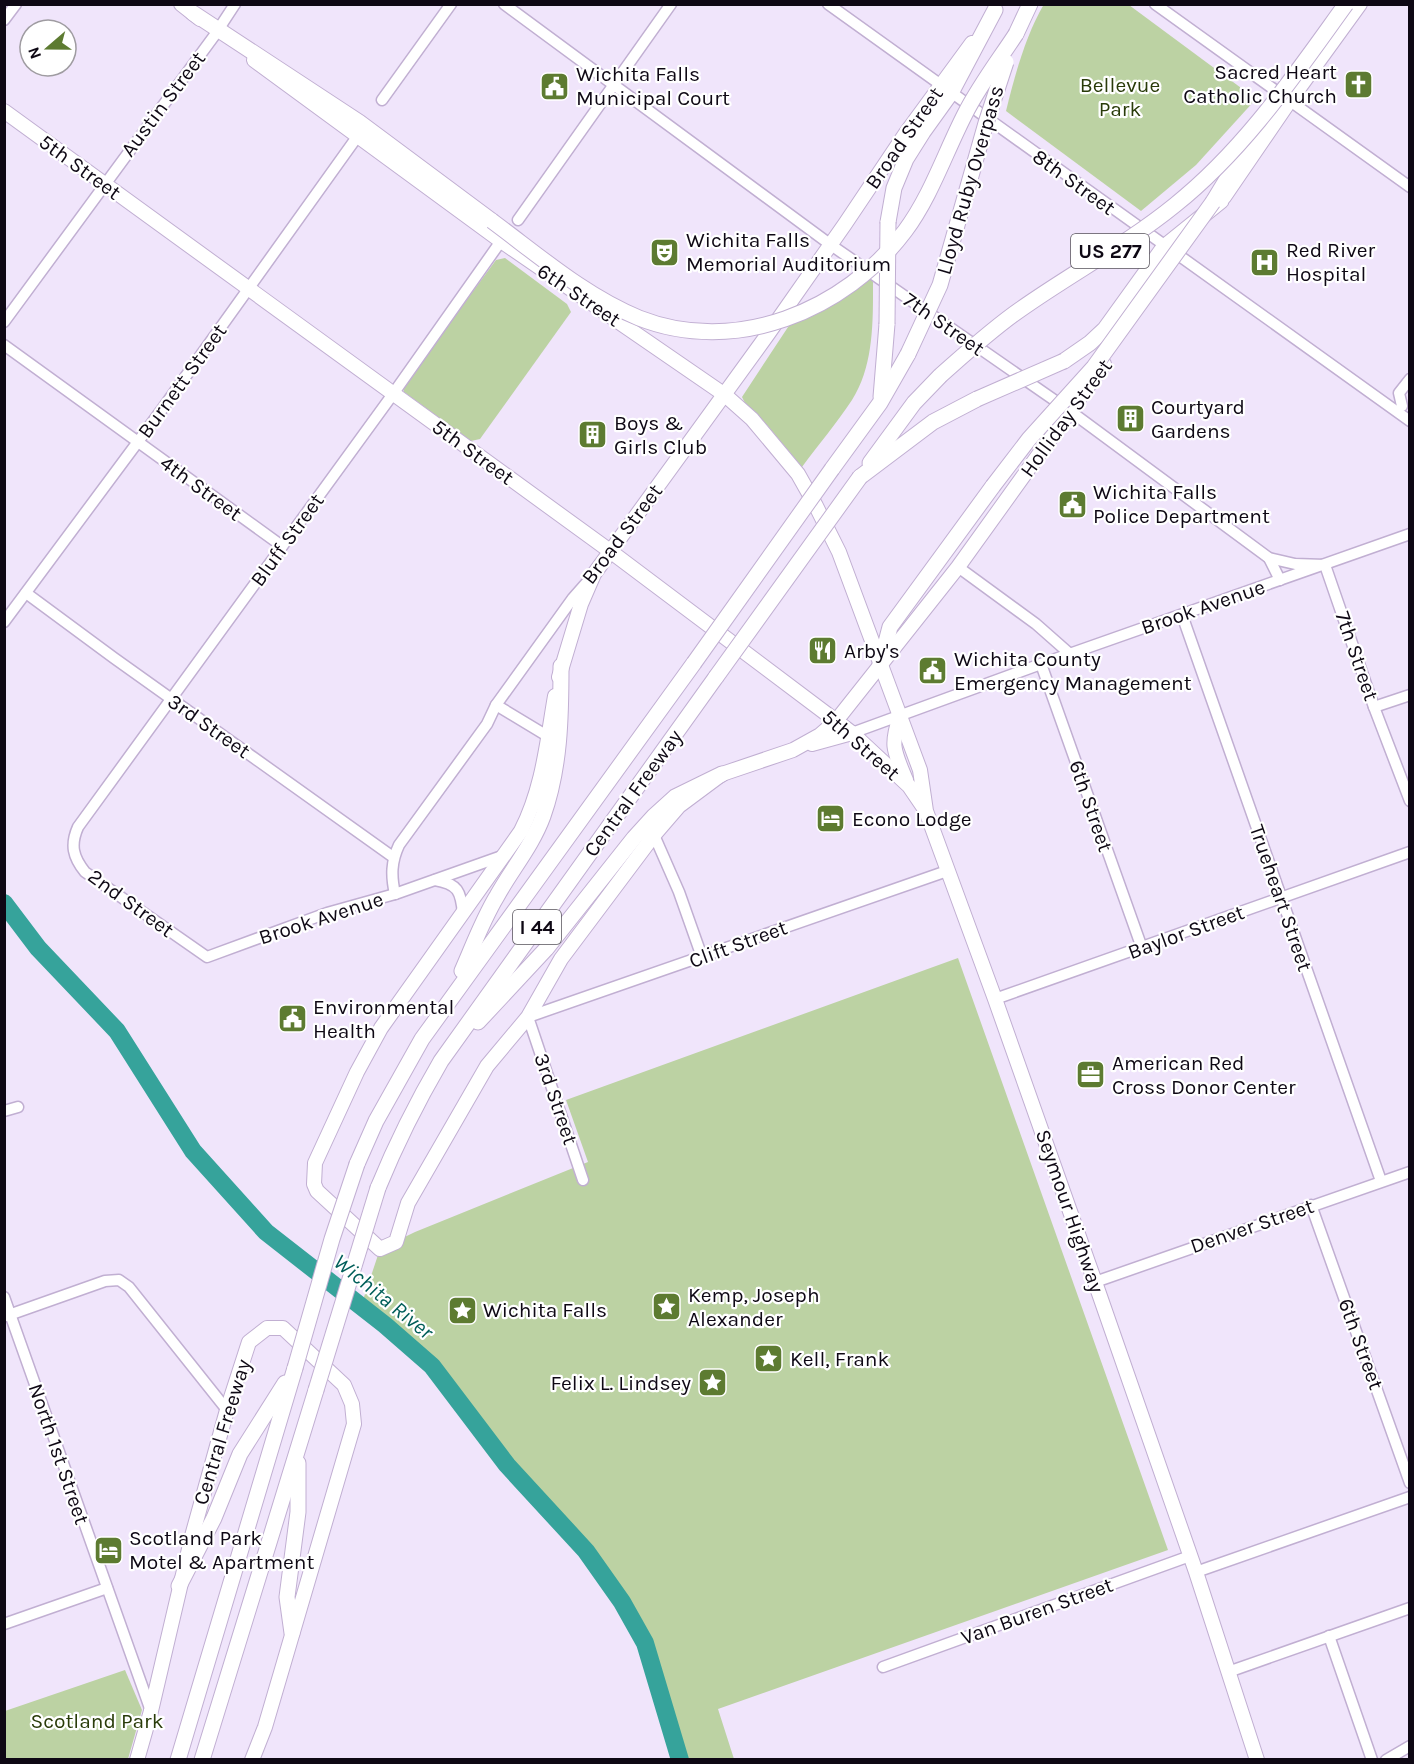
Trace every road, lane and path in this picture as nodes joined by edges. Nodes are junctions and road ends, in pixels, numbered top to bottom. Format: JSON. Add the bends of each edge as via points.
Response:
{"nodes":[{"id":1,"x":16,"y":4,"type":"edge"},
{"id":2,"x":235,"y":4,"type":"edge"},
{"id":3,"x":451,"y":4,"type":"edge"},
{"id":4,"x":504,"y":4,"type":"edge"},
{"id":5,"x":670,"y":4,"type":"edge"},
{"id":6,"x":828,"y":4,"type":"edge"},
{"id":7,"x":1030,"y":4,"type":"edge"},
{"id":8,"x":1155,"y":4,"type":"edge"},
{"id":9,"x":1346,"y":4,"type":"edge"},
{"id":10,"x":1360,"y":4,"type":"edge"},
{"id":11,"x":997,"y":7,"type":"edge"},
{"id":12,"x":187,"y":9,"type":"edge"},
{"id":13,"x":4,"y":20,"type":"edge"},
{"id":14,"x":217,"y":31,"type":"junction"},
{"id":15,"x":1016,"y":34,"type":"junction"},
{"id":16,"x":614,"y":86,"type":"junction"},
{"id":17,"x":946,"y":90,"type":"junction"},
{"id":18,"x":382,"y":100,"type":"dead end"},
{"id":19,"x":1289,"y":102,"type":"junction"},
{"id":20,"x":4,"y":111,"type":"edge"},
{"id":21,"x":1268,"y":112,"type":"junction"},
{"id":22,"x":357,"y":137,"type":"junction"},
{"id":23,"x":104,"y":184,"type":"junction"},
{"id":24,"x":1410,"y":187,"type":"edge"},
{"id":25,"x":1221,"y":201,"type":"junction"},
{"id":26,"x":518,"y":220,"type":"dead end"},
{"id":27,"x":501,"y":241,"type":"junction"},
{"id":28,"x":831,"y":244,"type":"junction"},
{"id":29,"x":1164,"y":247,"type":"junction"},
{"id":30,"x":1181,"y":259,"type":"junction"},
{"id":31,"x":249,"y":289,"type":"junction"},
{"id":32,"x":4,"y":322,"type":"edge"},
{"id":33,"x":4,"y":345,"type":"edge"},
{"id":34,"x":908,"y":354,"type":"joint"},
{"id":35,"x":1410,"y":379,"type":"edge"},
{"id":36,"x":393,"y":394,"type":"junction"},
{"id":37,"x":725,"y":395,"type":"junction"},
{"id":38,"x":880,"y":403,"type":"junction"},
{"id":39,"x":1403,"y":408,"type":"edge"},
{"id":40,"x":1070,"y":411,"type":"junction"},
{"id":41,"x":1410,"y":421,"type":"edge"},
{"id":42,"x":138,"y":442,"type":"junction"},
{"id":43,"x":860,"y":477,"type":"junction"},
{"id":44,"x":1410,"y":534,"type":"edge"},
{"id":45,"x":282,"y":546,"type":"junction"},
{"id":46,"x":610,"y":551,"type":"junction"},
{"id":47,"x":1269,"y":558,"type":"junction"},
{"id":48,"x":1325,"y":565,"type":"junction"},
{"id":49,"x":958,"y":567,"type":"junction"},
{"id":50,"x":594,"y":574,"type":"junction"},
{"id":51,"x":1280,"y":580,"type":"junction"},
{"id":52,"x":26,"y":593,"type":"junction"},
{"id":53,"x":1182,"y":615,"type":"junction"},
{"id":54,"x":4,"y":622,"type":"edge"},
{"id":55,"x":1070,"y":654,"type":"junction"},
{"id":56,"x":1041,"y":664,"type":"junction"},
{"id":57,"x":880,"y":665,"type":"junction"},
{"id":58,"x":561,"y":666,"type":"junction"},
{"id":59,"x":1410,"y":695,"type":"edge"},
{"id":60,"x":170,"y":699,"type":"junction"},
{"id":61,"x":496,"y":705,"type":"junction"},
{"id":62,"x":1374,"y":707,"type":"junction"},
{"id":63,"x":900,"y":716,"type":"junction"},
{"id":64,"x":836,"y":721,"type":"junction"},
{"id":65,"x":852,"y":733,"type":"junction"},
{"id":66,"x":549,"y":737,"type":"junction"},
{"id":67,"x":792,"y":750,"type":"junction"},
{"id":68,"x":723,"y":774,"type":"junction"},
{"id":69,"x":909,"y":786,"type":"junction"},
{"id":70,"x":1410,"y":801,"type":"edge"},
{"id":71,"x":926,"y":811,"type":"junction"},
{"id":72,"x":654,"y":835,"type":"junction"},
{"id":73,"x":73,"y":838,"type":"joint"},
{"id":74,"x":1410,"y":852,"type":"edge"},
{"id":75,"x":505,"y":855,"type":"junction"},
{"id":76,"x":393,"y":857,"type":"junction"},
{"id":77,"x":947,"y":871,"type":"junction"},
{"id":78,"x":435,"y":880,"type":"junction"},
{"id":79,"x":394,"y":894,"type":"junction"},
{"id":80,"x":1281,"y":898,"type":"junction"},
{"id":81,"x":463,"y":914,"type":"junction"},
{"id":82,"x":1142,"y":948,"type":"junction"},
{"id":83,"x":207,"y":957,"type":"joint"},
{"id":84,"x":702,"y":957,"type":"junction"},
{"id":85,"x":995,"y":999,"type":"junction"},
{"id":86,"x":447,"y":1003,"type":"junction"},
{"id":87,"x":528,"y":1017,"type":"junction"},
{"id":88,"x":441,"y":1061,"type":"junction"},
{"id":89,"x":18,"y":1107,"type":"dead end"},
{"id":90,"x":4,"y":1111,"type":"edge"},
{"id":91,"x":1410,"y":1172,"type":"edge"},
{"id":92,"x":583,"y":1180,"type":"dead end"},
{"id":93,"x":1381,"y":1181,"type":"junction"},
{"id":94,"x":1311,"y":1205,"type":"junction"},
{"id":95,"x":1095,"y":1282,"type":"junction"},
{"id":96,"x":4,"y":1297,"type":"edge"},
{"id":97,"x":8,"y":1315,"type":"edge"},
{"id":98,"x":295,"y":1368,"type":"junction"},
{"id":99,"x":227,"y":1410,"type":"junction"},
{"id":100,"x":298,"y":1448,"type":"junction"},
{"id":101,"x":1410,"y":1483,"type":"edge"},
{"id":102,"x":1410,"y":1497,"type":"edge"},
{"id":103,"x":1190,"y":1556,"type":"junction"},
{"id":104,"x":1196,"y":1572,"type":"junction"},
{"id":105,"x":179,"y":1586,"type":"junction"},
{"id":106,"x":107,"y":1588,"type":"junction"},
{"id":107,"x":1410,"y":1608,"type":"edge"},
{"id":108,"x":4,"y":1624,"type":"edge"},
{"id":109,"x":292,"y":1633,"type":"junction"},
{"id":110,"x":1329,"y":1636,"type":"junction"},
{"id":111,"x":883,"y":1667,"type":"dead end"},
{"id":112,"x":1228,"y":1672,"type":"junction"},
{"id":113,"x":151,"y":1711,"type":"junction"},
{"id":114,"x":1410,"y":1746,"type":"edge"},
{"id":115,"x":137,"y":1760,"type":"edge"},
{"id":116,"x":178,"y":1760,"type":"edge"},
{"id":117,"x":202,"y":1760,"type":"edge"},
{"id":118,"x":252,"y":1760,"type":"edge"},
{"id":119,"x":1257,"y":1760,"type":"edge"},
{"id":120,"x":1372,"y":1760,"type":"edge"},
{"id":121,"x":1386,"y":1760,"type":"edge"}],
"edges":[{"from":1,"to":13,"type":"street"},
{"from":2,"to":14,"type":"street","name":"Austin Street"},
{"from":3,"to":18,"type":"street"},
{"from":4,"to":16,"type":"street","name":"7th Street"},
{"from":5,"to":16,"type":"street"},
{"from":6,"to":17,"type":"street","name":"8th Street"},
{"from":7,"to":15,"type":"highway","name":"Lloyd Ruby Overpass"},
{"from":8,"to":19,"type":"street"},
{"from":9,"to":21,"type":"highway","number":"US 277","bridge":true},
{"from":10,"to":19,"type":"main road","name":"Holliday Street"},
{"from":11,"to":17,"type":"highway"},
{"from":12,"to":14,"type":"highway"},
{"from":14,"to":15,"type":"highway","bridge":true,"via":[[359,122],[607,303],[640,318],[698,331],[730,331],[793,318],[817,307],[876,264],[922,204],[966,111]]},
{"from":14,"to":22,"type":"main road","name":"6th Street"},
{"from":14,"to":23,"type":"street","name":"Austin Street"},
{"from":15,"to":34,"type":"highway","name":"Lloyd Ruby Overpass","bridge":true,"via":[[940,285]]},
{"from":16,"to":26,"type":"street"},
{"from":16,"to":28,"type":"street","name":"7th Street"},
{"from":17,"to":28,"type":"main road","name":"Broad Street","via":[[906,133]]},
{"from":17,"to":29,"type":"street","name":"8th Street"},
{"from":17,"to":38,"type":"highway","bridge":true,"via":[[894,188],[888,222],[887,324]]},
{"from":19,"to":24,"type":"street"},
{"from":19,"to":25,"type":"main road","name":"Holliday Street"},
{"from":20,"to":23,"type":"main road","name":"5th Street"},
{"from":21,"to":43,"type":"highway","name":"Central Freeway","number":"US 277","bridge":true,"via":[[1237,148],[1176,205],[996,327],[940,376],[914,403]]},
{"from":21,"to":57,"type":"highway","bridge":true,"via":[[1213,202],[1094,367],[1029,439],[890,627]]},
{"from":22,"to":27,"type":"main road","name":"6th Street"},
{"from":22,"to":31,"type":"street","name":"Burnett Street"},
{"from":23,"to":31,"type":"main road","name":"5th Street"},
{"from":23,"to":32,"type":"street","name":"Austin Street"},
{"from":25,"to":29,"type":"highway"},
{"from":25,"to":30,"type":"main road","name":"Holliday Street"},
{"from":27,"to":36,"type":"street","name":"Bluff Street"},
{"from":27,"to":37,"type":"main road","name":"6th Street"},
{"from":28,"to":37,"type":"main road","name":"Broad Street"},
{"from":28,"to":40,"type":"street","name":"7th Street"},
{"from":29,"to":30,"type":"street","name":"8th Street"},
{"from":29,"to":43,"type":"highway","bridge":true,"via":[[1090,344],[1064,361],[933,422]]},
{"from":30,"to":39,"type":"street","name":"8th Street"},
{"from":30,"to":40,"type":"main road","name":"Holliday Street"},
{"from":31,"to":36,"type":"main road","name":"5th Street"},
{"from":31,"to":42,"type":"street","name":"Burnett Street"},
{"from":33,"to":42,"type":"street","name":"4th Street"},
{"from":34,"to":38,"type":"highway","name":"Central Freeway"},
{"from":35,"to":39,"type":"street","via":[[1399,393]]},
{"from":36,"to":45,"type":"street","name":"Bluff Street"},
{"from":36,"to":46,"type":"main road","name":"5th Street"},
{"from":37,"to":46,"type":"main road","name":"Broad Street"},
{"from":37,"to":57,"type":"main road","name":"6th Street","via":[[752,419],[798,474],[839,552]]},
{"from":38,"to":86,"type":"highway","name":"Central Freeway","number":"I 44","bridge":true},
{"from":39,"to":41,"type":"street","name":"8th Street"},
{"from":40,"to":47,"type":"street","name":"7th Street"},
{"from":40,"to":49,"type":"main road","name":"Holliday Street"},
{"from":42,"to":45,"type":"street","name":"4th Street"},
{"from":42,"to":52,"type":"street","name":"Burnett Street"},
{"from":43,"to":88,"type":"highway","name":"Central Freeway","number":"I 44","bridge":true},
{"from":44,"to":48,"type":"street","name":"Brook Avenue"},
{"from":45,"to":60,"type":"street","name":"Bluff Street"},
{"from":46,"to":50,"type":"main road","name":"Broad Street"},
{"from":46,"to":64,"type":"main road","name":"5th Street"},
{"from":47,"to":48,"type":"street","name":"7th Street"},
{"from":47,"to":51,"type":"street","name":"7th Street"},
{"from":48,"to":51,"type":"street","name":"Brook Avenue"},
{"from":48,"to":62,"type":"street","name":"7th Street"},
{"from":49,"to":55,"type":"street"},
{"from":49,"to":57,"type":"main road","name":"Holliday Street"},
{"from":50,"to":58,"type":"main road","name":"Central Freeway"},
{"from":50,"to":61,"type":"street","name":"Broad Street"},
{"from":51,"to":53,"type":"street","name":"Brook Avenue"},
{"from":52,"to":54,"type":"street","name":"Burnett Street"},
{"from":52,"to":60,"type":"street","name":"3rd Street"},
{"from":53,"to":55,"type":"street","name":"Brook Avenue"},
{"from":53,"to":80,"type":"street","name":"Trueheart Street"},
{"from":55,"to":56,"type":"street","name":"Brook Avenue"},
{"from":56,"to":63,"type":"street","name":"Brook Avenue"},
{"from":56,"to":82,"type":"street","name":"6th Street"},
{"from":57,"to":63,"type":"main road","name":"Seymour Highway"},
{"from":57,"to":64,"type":"main road","name":"Holliday Street"},
{"from":58,"to":66,"type":"main road","name":"Central Freeway"},
{"from":58,"to":86,"type":"highway","via":[[558,753],[544,815],[530,846],[497,896]]},
{"from":59,"to":62,"type":"street"},
{"from":60,"to":73,"type":"street","name":"Bluff Street"},
{"from":60,"to":76,"type":"street","name":"3rd Street"},
{"from":61,"to":66,"type":"street"},
{"from":61,"to":76,"type":"street","name":"Broad Street"},
{"from":62,"to":70,"type":"street","name":"7th Street"},
{"from":63,"to":65,"type":"street","name":"Brook Avenue"},
{"from":63,"to":69,"type":"main road","via":[[894,737],[896,756]]},
{"from":63,"to":71,"type":"main road","name":"Seymour Highway","via":[[920,770]]},
{"from":64,"to":65,"type":"main road","name":"5th Street"},
{"from":64,"to":67,"type":"main road","name":"Holliday Street"},
{"from":65,"to":67,"type":"main road","name":"Brook Avenue"},
{"from":65,"to":69,"type":"main road","name":"5th Street"},
{"from":66,"to":75,"type":"main road","name":"Central Freeway","via":[[531,810]]},
{"from":67,"to":68,"type":"main road","name":"Holliday Street"},
{"from":68,"to":72,"type":"main road","name":"Central Freeway","via":[[679,806]]},
{"from":68,"to":88,"type":"highway","via":[[675,797],[654,816],[546,950]]},
{"from":69,"to":71,"type":"main road","name":"5th Street"},
{"from":71,"to":77,"type":"main road","name":"Seymour Highway"},
{"from":72,"to":84,"type":"street"},
{"from":72,"to":87,"type":"main road","name":"Central Freeway","via":[[561,959]]},
{"from":73,"to":83,"type":"street","name":"2nd Street","via":[[76,861],[85,873]]},
{"from":74,"to":80,"type":"street","name":"Baylor Street"},
{"from":75,"to":78,"type":"street","name":"Brook Avenue"},
{"from":75,"to":81,"type":"main road","name":"Central Freeway"},
{"from":76,"to":79,"type":"street"},
{"from":77,"to":84,"type":"street","name":"Clift Street"},
{"from":77,"to":85,"type":"main road","name":"Seymour Highway"},
{"from":78,"to":79,"type":"street","name":"Brook Avenue"},
{"from":78,"to":81,"type":"street","via":[[449,883],[459,892]]},
{"from":79,"to":83,"type":"street","name":"Brook Avenue","via":[[327,913]]},
{"from":80,"to":82,"type":"street","name":"Baylor Street"},
{"from":80,"to":93,"type":"street","name":"Trueheart Street"},
{"from":81,"to":87,"type":"main road","name":"Central Freeway","via":[[381,1028],[315,1163],[317,1191],[380,1249],[396,1242],[408,1203],[487,1066]]},
{"from":82,"to":85,"type":"street","name":"Baylor Street"},
{"from":84,"to":87,"type":"street","name":"Clift Street"},
{"from":85,"to":95,"type":"main road","name":"Seymour Highway"},
{"from":86,"to":98,"type":"highway","name":"Central Freeway","number":"I 44","bridge":true,"via":[[395,1084],[357,1164]]},
{"from":87,"to":92,"type":"street","name":"3rd Street"},
{"from":88,"to":100,"type":"highway","name":"Central Freeway","number":"I 44","bridge":true,"via":[[395,1145],[378,1188]]},
{"from":89,"to":90,"type":"street"},
{"from":91,"to":93,"type":"street","name":"Denver Street"},
{"from":93,"to":94,"type":"street","name":"Denver Street"},
{"from":94,"to":95,"type":"street","name":"Denver Street"},
{"from":94,"to":101,"type":"street","name":"6th Street"},
{"from":95,"to":103,"type":"main road","name":"Seymour Highway"},
{"from":96,"to":97,"type":"street","name":"North 1st Street"},
{"from":97,"to":99,"type":"street","via":[[105,1281],[119,1280],[129,1287]]},
{"from":97,"to":106,"type":"street","name":"North 1st Street"},
{"from":98,"to":105,"type":"highway","via":[[240,1454],[214,1518]]},
{"from":98,"to":116,"type":"highway","name":"Central Freeway","number":"I 44"},
{"from":99,"to":105,"type":"main road","name":"Central Freeway"},
{"from":99,"to":109,"type":"main road","name":"Central Freeway","via":[[249,1342],[267,1328],[283,1328],[344,1385],[352,1404],[354,1424],[348,1449]]},
{"from":100,"to":109,"type":"highway","via":[[298,1512],[287,1597]]},
{"from":100,"to":117,"type":"highway","name":"Central Freeway","number":"I 44"},
{"from":102,"to":104,"type":"street"},
{"from":103,"to":104,"type":"main road","name":"Seymour Highway"},
{"from":103,"to":111,"type":"street","name":"Van Buren Street"},
{"from":104,"to":112,"type":"main road","name":"Seymour Highway"},
{"from":105,"to":113,"type":"main road","name":"Central Freeway"},
{"from":106,"to":108,"type":"street"},
{"from":106,"to":113,"type":"street","name":"North 1st Street"},
{"from":107,"to":110,"type":"street"},
{"from":109,"to":118,"type":"main road","name":"Central Freeway"},
{"from":110,"to":112,"type":"street"},
{"from":110,"to":120,"type":"street"},
{"from":112,"to":119,"type":"main road","name":"Seymour Highway"},
{"from":113,"to":115,"type":"main road","name":"Central Freeway"},
{"from":114,"to":121,"type":"street"}]}
